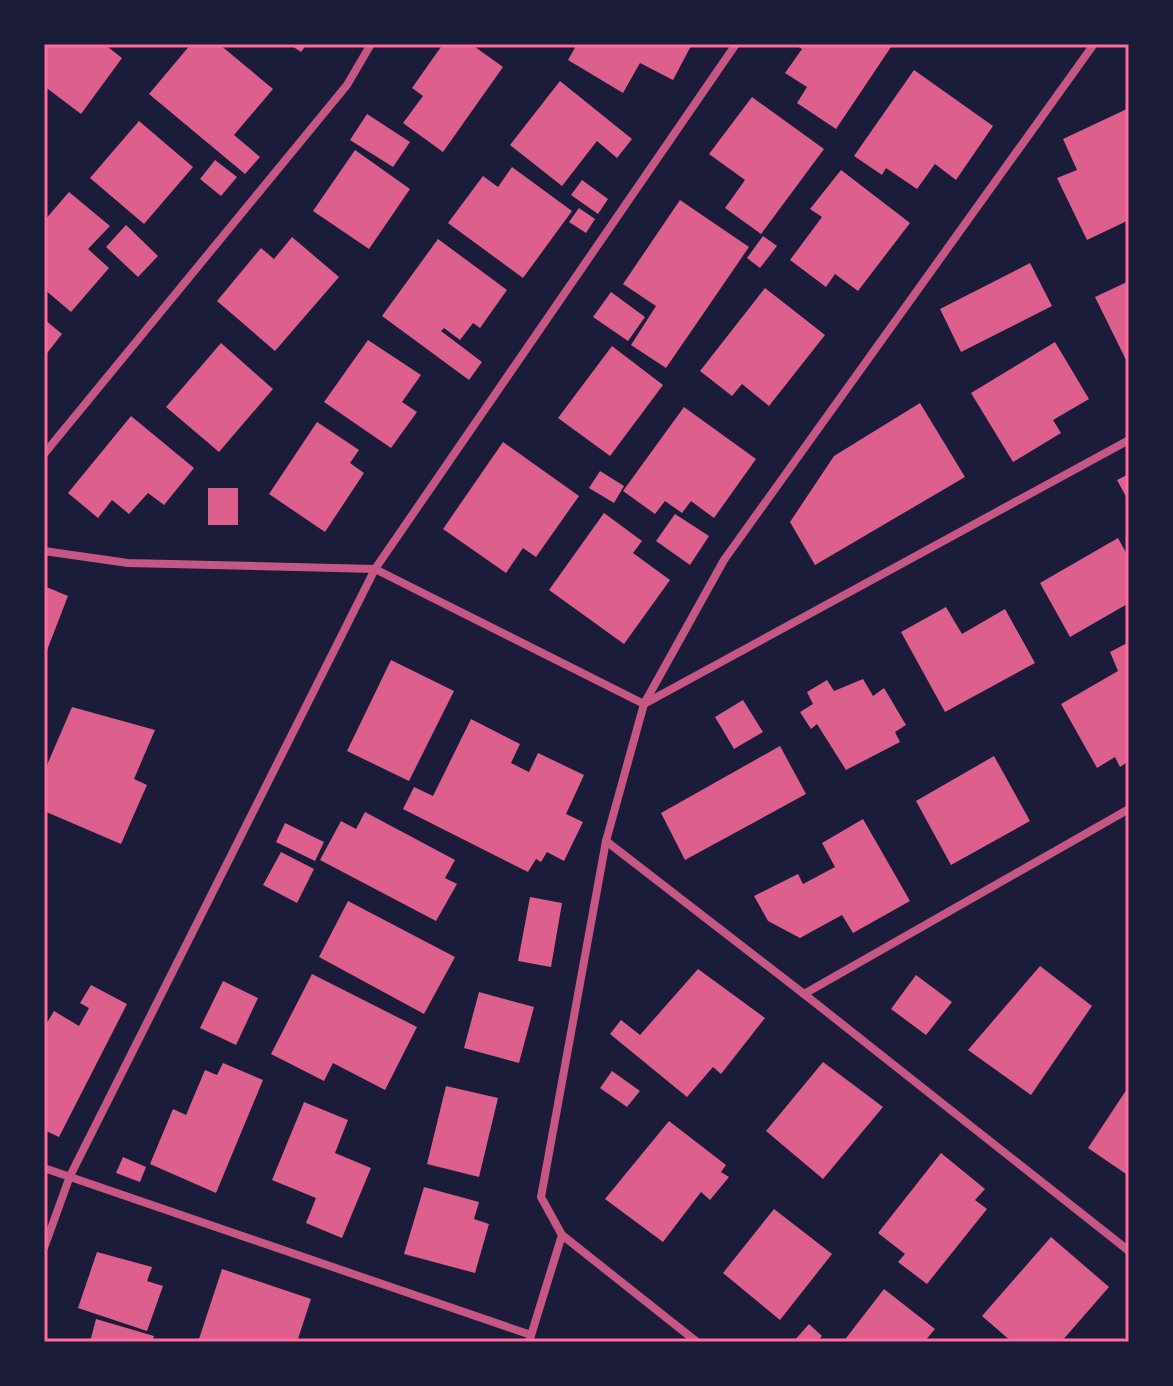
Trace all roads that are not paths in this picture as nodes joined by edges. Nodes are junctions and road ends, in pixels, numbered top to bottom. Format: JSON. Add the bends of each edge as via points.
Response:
{"nodes":[{"id":1,"x":371,"y":44,"type":"edge"},
{"id":2,"x":736,"y":44,"type":"edge"},
{"id":3,"x":1094,"y":44,"type":"edge"},
{"id":4,"x":1129,"y":440,"type":"edge"},
{"id":5,"x":44,"y":454,"type":"edge"},
{"id":6,"x":44,"y":551,"type":"edge"},
{"id":7,"x":375,"y":569,"type":"junction"},
{"id":8,"x":644,"y":704,"type":"junction"},
{"id":9,"x":1129,"y":809,"type":"edge"},
{"id":10,"x":606,"y":841,"type":"junction"},
{"id":11,"x":804,"y":994,"type":"junction"},
{"id":12,"x":44,"y":1168,"type":"edge"},
{"id":13,"x":70,"y":1176,"type":"junction"},
{"id":14,"x":562,"y":1235,"type":"junction"},
{"id":15,"x":44,"y":1248,"type":"edge"},
{"id":16,"x":1129,"y":1251,"type":"edge"},
{"id":17,"x":530,"y":1338,"type":"edge"},
{"id":18,"x":697,"y":1342,"type":"edge"}],
"edges":[{"from":1,"to":5,"type":"street","via":[[347,85]]},
{"from":2,"to":7,"type":"street"},
{"from":3,"to":8,"type":"street","via":[[724,560]]},
{"from":4,"to":8,"type":"street"},
{"from":6,"to":7,"type":"street","via":[[128,563]]},
{"from":7,"to":8,"type":"street"},
{"from":7,"to":13,"type":"street"},
{"from":8,"to":10,"type":"street"},
{"from":9,"to":11,"type":"street"},
{"from":10,"to":11,"type":"street"},
{"from":10,"to":14,"type":"street","via":[[541,1197]]},
{"from":11,"to":16,"type":"street"},
{"from":12,"to":13,"type":"street"},
{"from":13,"to":15,"type":"street"},
{"from":13,"to":17,"type":"street"},
{"from":14,"to":17,"type":"street"},
{"from":14,"to":18,"type":"street"}]}
